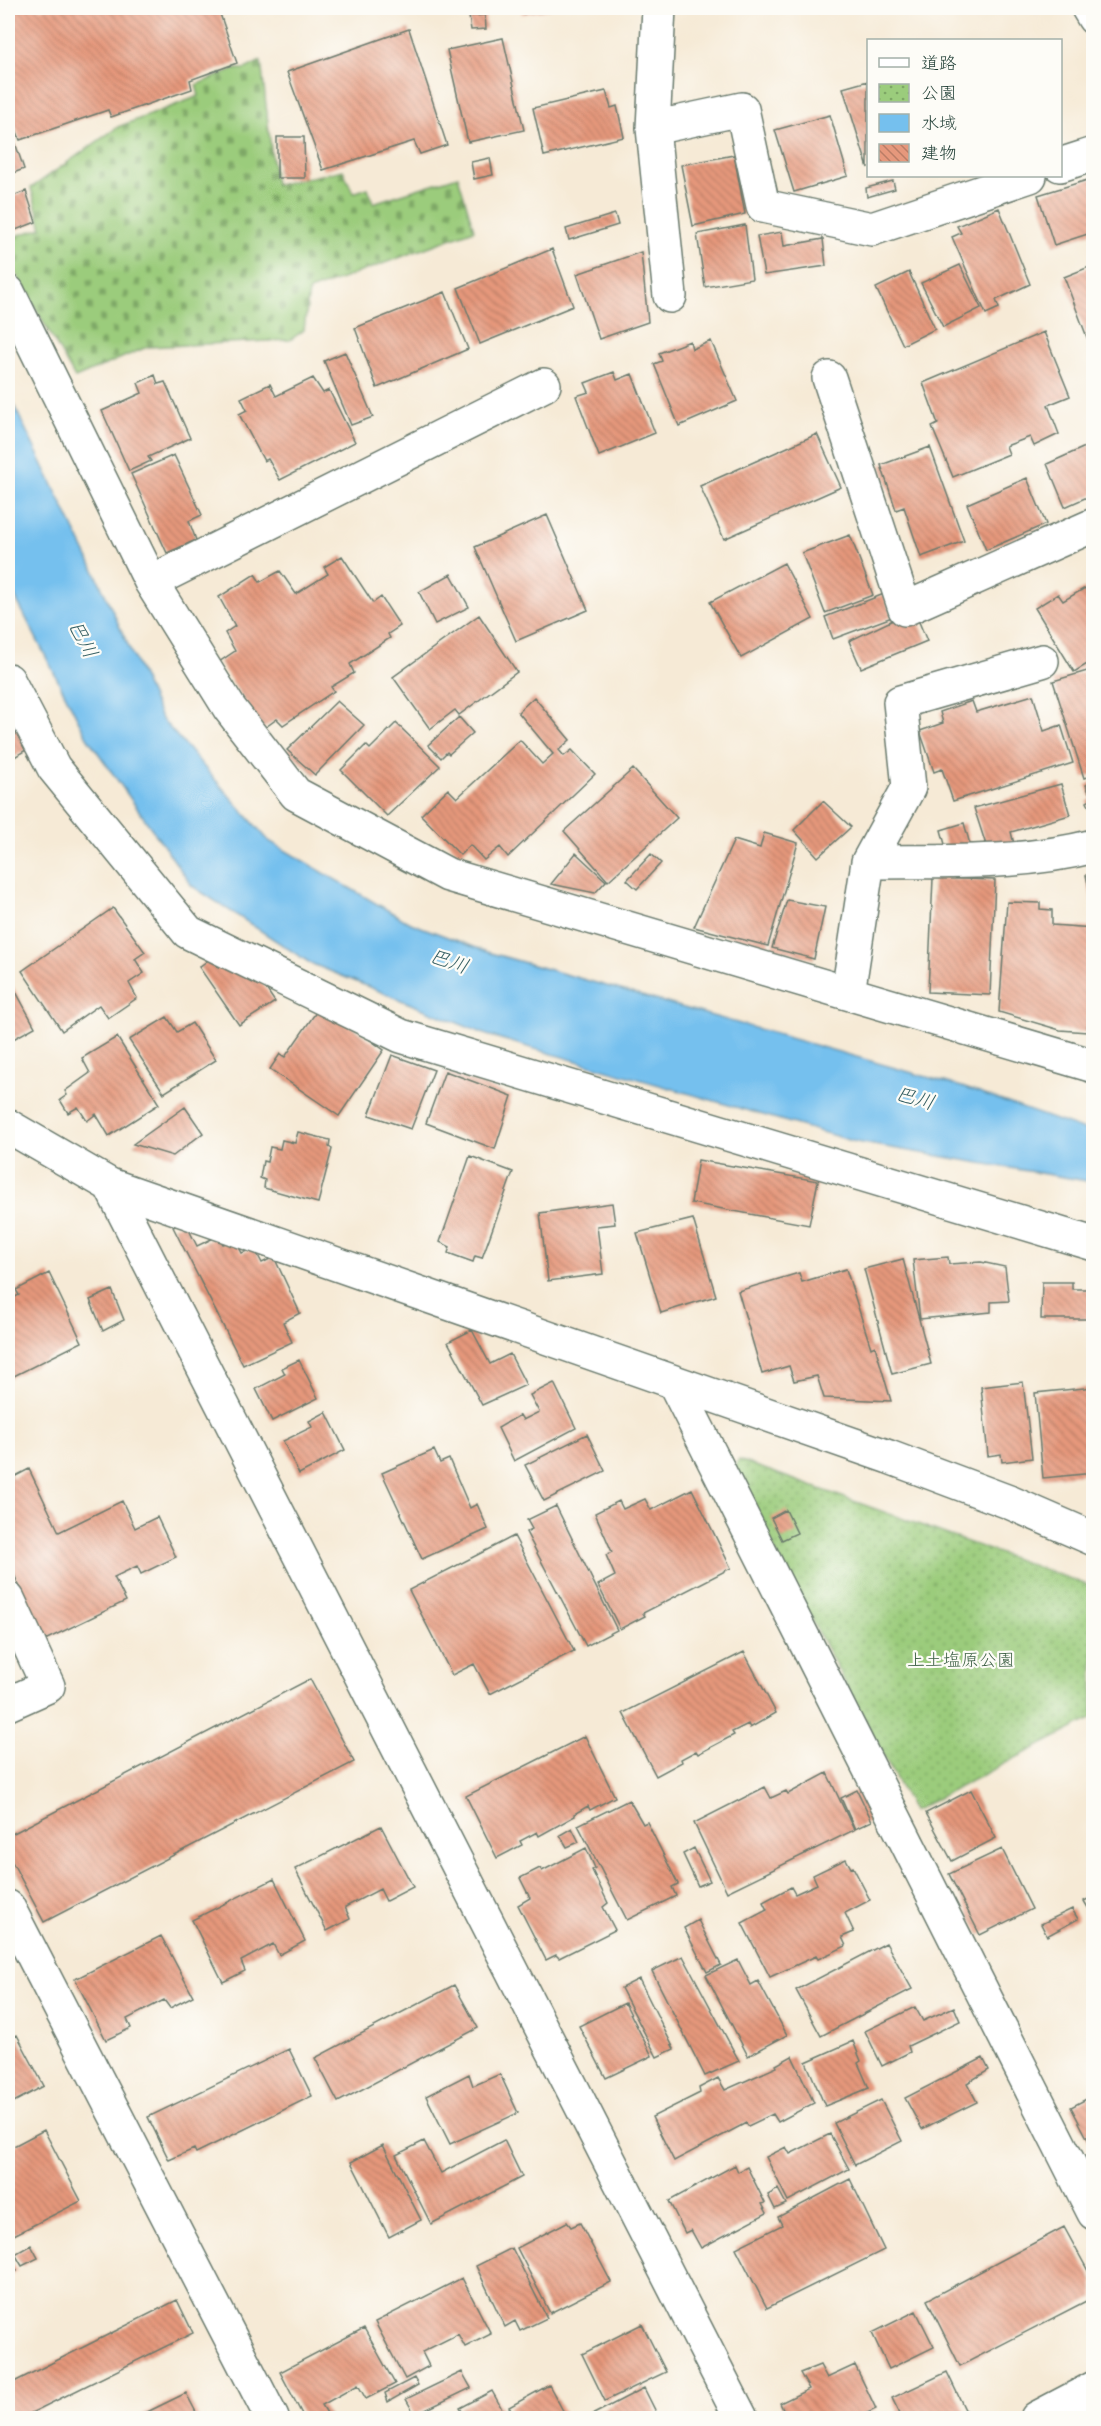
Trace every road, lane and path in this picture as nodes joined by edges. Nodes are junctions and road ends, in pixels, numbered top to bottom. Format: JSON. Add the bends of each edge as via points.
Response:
{"nodes":[{"id":1,"x":659,"y":8,"type":"edge"},
{"id":2,"x":1088,"y":8,"type":"edge"},
{"id":3,"x":1094,"y":18,"type":"edge"},
{"id":4,"x":653,"y":128,"type":"junction"},
{"id":5,"x":1094,"y":154,"type":"edge"},
{"id":6,"x":1062,"y":164,"type":"edge"},
{"id":7,"x":1027,"y":177,"type":"edge"},
{"id":8,"x":8,"y":292,"type":"edge"},
{"id":9,"x":670,"y":296,"type":"dead end"},
{"id":10,"x":829,"y":378,"type":"dead end"},
{"id":11,"x":544,"y":385,"type":"dead end"},
{"id":12,"x":1094,"y":525,"type":"edge"},
{"id":13,"x":151,"y":582,"type":"junction"},
{"id":14,"x":1042,"y":661,"type":"dead end"},
{"id":15,"x":8,"y":680,"type":"edge"},
{"id":16,"x":1094,"y":846,"type":"edge"},
{"id":17,"x":868,"y":862,"type":"junction"},
{"id":18,"x":848,"y":993,"type":"junction"},
{"id":19,"x":1094,"y":1066,"type":"edge"},
{"id":20,"x":8,"y":1126,"type":"edge"},
{"id":21,"x":110,"y":1185,"type":"junction"},
{"id":22,"x":1094,"y":1244,"type":"edge"},
{"id":23,"x":674,"y":1382,"type":"junction"},
{"id":24,"x":1094,"y":1539,"type":"edge"},
{"id":25,"x":8,"y":1599,"type":"edge"},
{"id":26,"x":8,"y":1704,"type":"edge"},
{"id":27,"x":8,"y":1908,"type":"edge"},
{"id":28,"x":1094,"y":2213,"type":"edge"},
{"id":29,"x":1094,"y":2388,"type":"edge"},
{"id":30,"x":272,"y":2418,"type":"edge"},
{"id":31,"x":741,"y":2418,"type":"edge"},
{"id":32,"x":1037,"y":2418,"type":"edge"}],
"edges":[{"from":1,"to":4,"type":"street"},
{"from":2,"to":3,"type":"street"},
{"from":4,"to":7,"type":"street","via":[[742,109],[763,206],[872,229]]},
{"from":4,"to":9,"type":"street"},
{"from":5,"to":6,"type":"street"},
{"from":8,"to":13,"type":"street"},
{"from":10,"to":12,"type":"street","via":[[905,609]]},
{"from":11,"to":13,"type":"street"},
{"from":13,"to":18,"type":"street","via":[[230,709],[296,794],[448,875]]},
{"from":14,"to":17,"type":"street","via":[[900,702],[909,787]]},
{"from":15,"to":22,"type":"street","via":[[54,768],[188,932],[401,1036]]},
{"from":16,"to":17,"type":"street","via":[[1063,854],[990,861]]},
{"from":17,"to":18,"type":"street"},
{"from":18,"to":19,"type":"street"},
{"from":20,"to":21,"type":"street"},
{"from":21,"to":23,"type":"street"},
{"from":21,"to":31,"type":"street"},
{"from":23,"to":24,"type":"street","via":[[900,1461]]},
{"from":23,"to":28,"type":"street"},
{"from":25,"to":26,"type":"street","via":[[48,1686]]},
{"from":27,"to":30,"type":"street"},
{"from":29,"to":32,"type":"street"}]}
